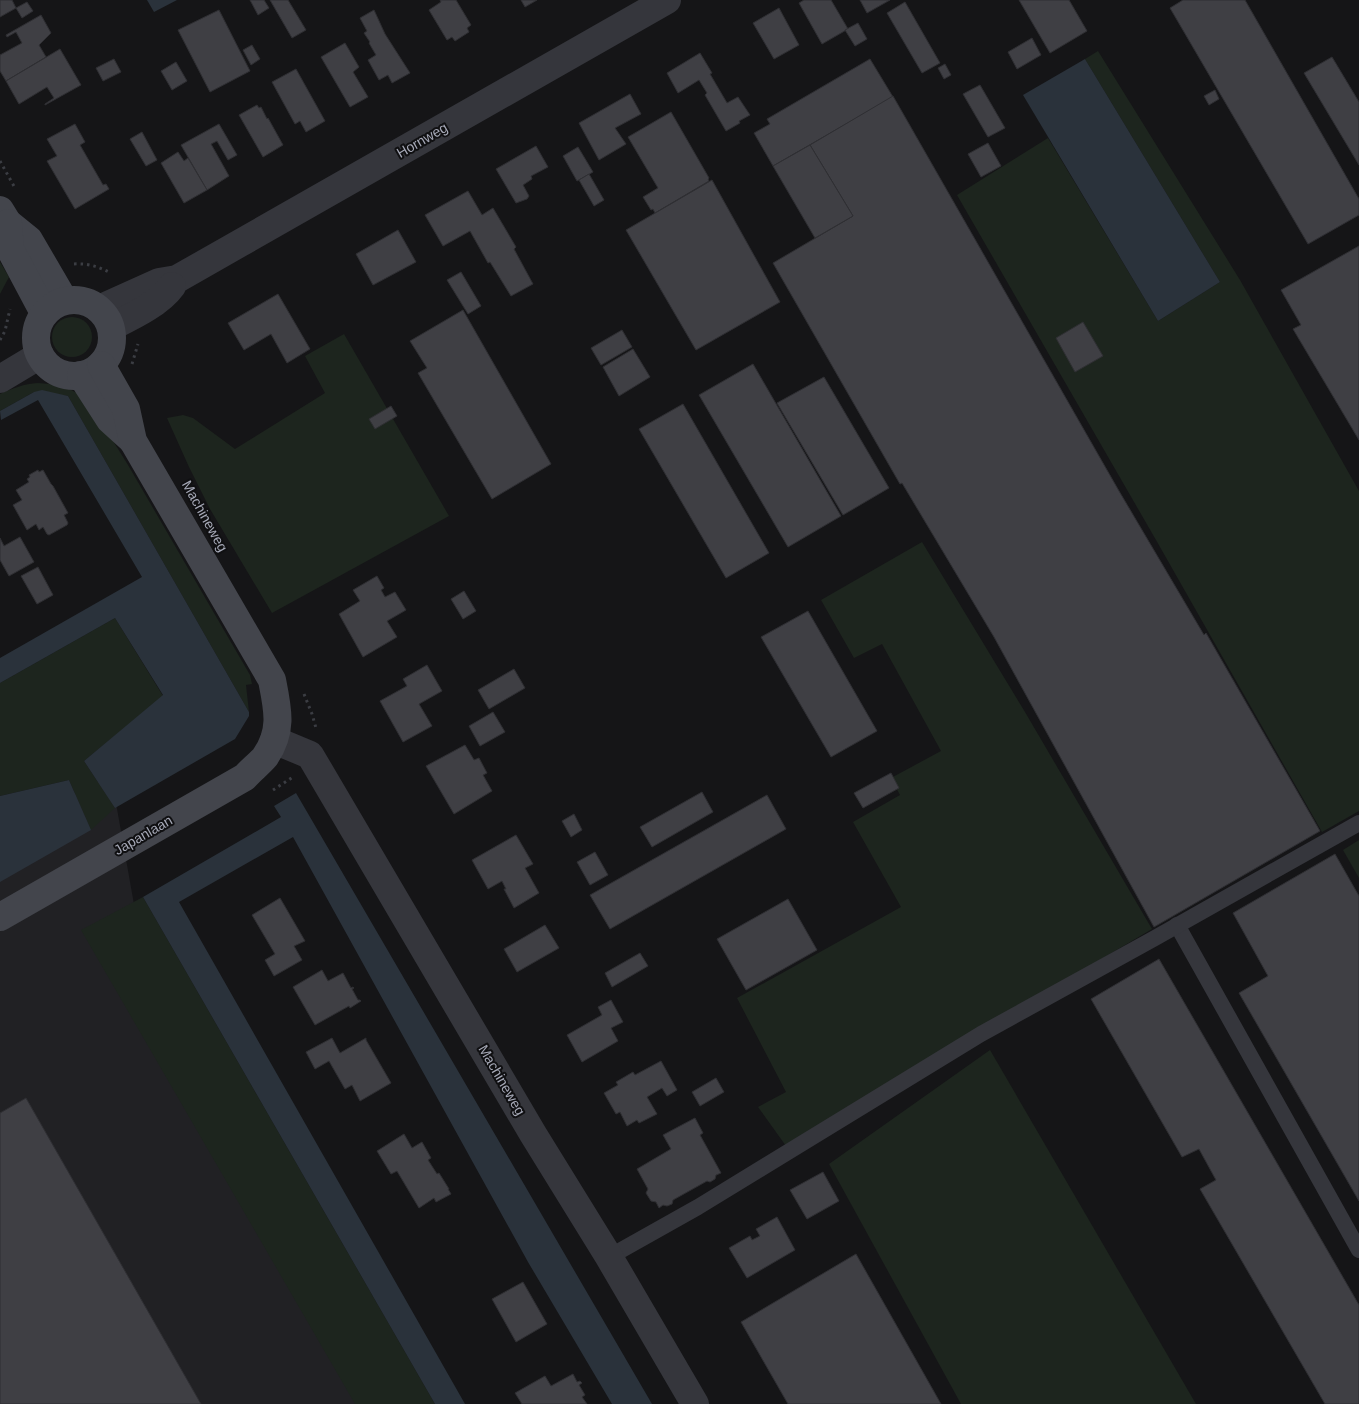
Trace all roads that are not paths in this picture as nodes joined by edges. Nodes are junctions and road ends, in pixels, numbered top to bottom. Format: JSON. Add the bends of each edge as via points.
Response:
{"nodes":[{"id":1,"x":667,"y":0,"type":"edge"},
{"id":2,"x":4,"y":217,"type":"edge"},
{"id":3,"x":54,"y":307,"type":"junction"},
{"id":4,"x":105,"y":318,"type":"junction"},
{"id":5,"x":40,"y":355,"type":"junction"},
{"id":6,"x":91,"y":370,"type":"junction"},
{"id":7,"x":0,"y":378,"type":"edge"},
{"id":8,"x":274,"y":740,"type":"junction"},
{"id":9,"x":1359,"y":823,"type":"edge"},
{"id":10,"x":0,"y":917,"type":"edge"},
{"id":11,"x":1177,"y":925,"type":"junction"},
{"id":12,"x":1359,"y":1250,"type":"edge"},
{"id":13,"x":610,"y":1257,"type":"junction"},
{"id":14,"x":695,"y":1404,"type":"edge"}],
"edges":[{"from":1,"to":4,"type":"street","name":"Hornweg","via":[[177,279],[167,293],[131,293]]},
{"from":2,"to":3,"type":"street","via":[[28,240]]},
{"from":3,"to":4,"type":"street","via":[[77,299],[89,302]]},
{"from":3,"to":5,"type":"street","via":[[37,326],[36,341]]},
{"from":4,"to":6,"type":"street","via":[[113,337],[111,348],[108,357]]},
{"from":5,"to":6,"type":"street","via":[[47,365],[69,376]]},
{"from":5,"to":7,"type":"street"},
{"from":6,"to":8,"type":"street","name":"Machineweg","via":[[126,409],[133,441],[272,680],[278,723]]},
{"from":8,"to":10,"type":"street","name":"Japanlaan","via":[[264,758],[245,777]]},
{"from":8,"to":13,"type":"street","name":"Machineweg","via":[[310,756],[533,1134]]},
{"from":9,"to":11,"type":"lane"},
{"from":11,"to":12,"type":"lane"},
{"from":11,"to":13,"type":"lane","via":[[981,1034]]},
{"from":13,"to":14,"type":"street","name":"Machineweg"}]}
